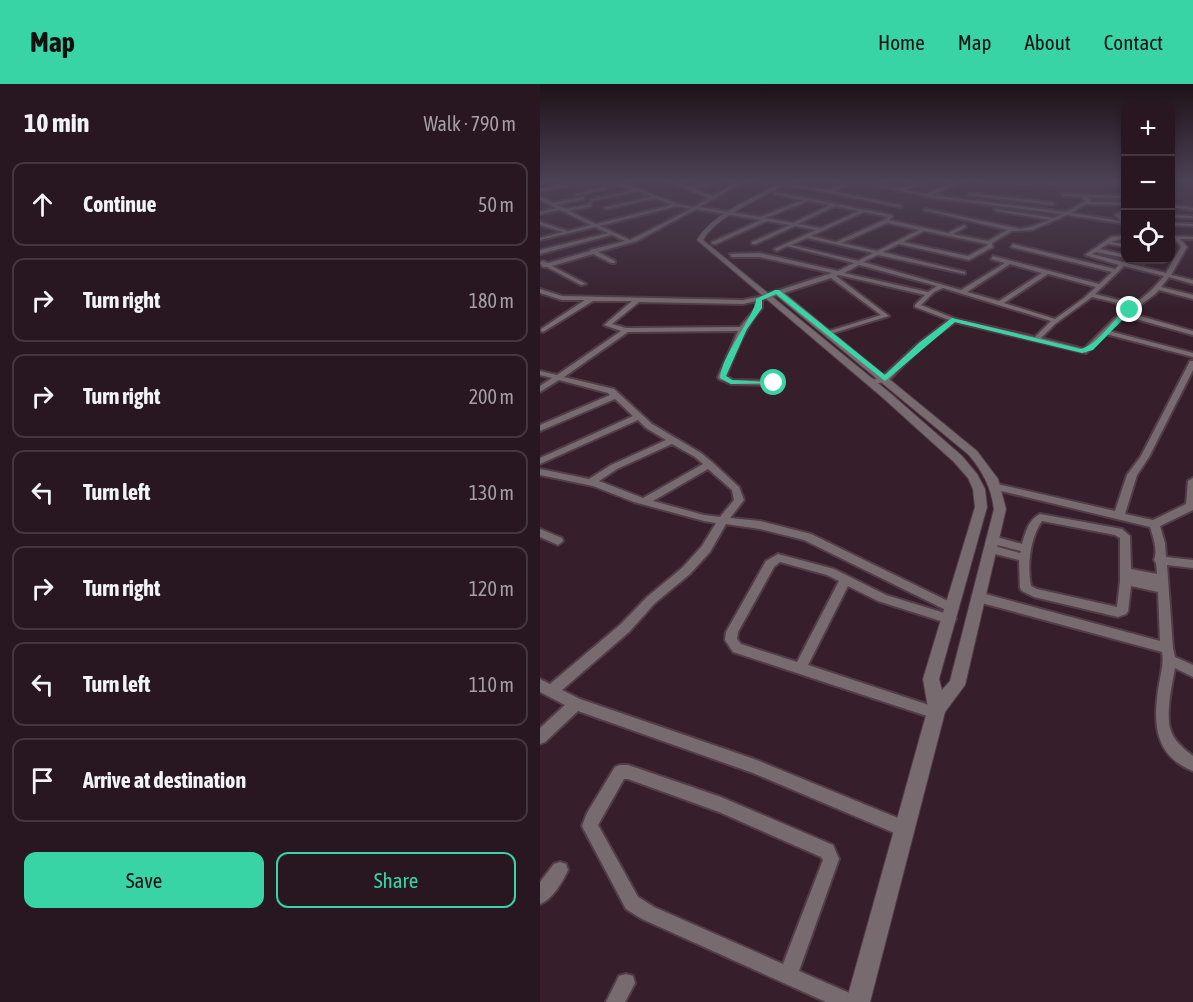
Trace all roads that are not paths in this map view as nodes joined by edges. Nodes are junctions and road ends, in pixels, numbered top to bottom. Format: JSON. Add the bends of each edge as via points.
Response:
{"nodes":[{"id":1,"x":546,"y":225,"type":"edge"},
{"id":2,"x":597,"y":225,"type":"joint"},
{"id":3,"x":663,"y":225,"type":"edge"},
{"id":4,"x":717,"y":225,"type":"edge"},
{"id":5,"x":724,"y":225,"type":"edge"},
{"id":6,"x":753,"y":225,"type":"edge"},
{"id":7,"x":793,"y":225,"type":"edge"},
{"id":8,"x":799,"y":225,"type":"edge"},
{"id":9,"x":830,"y":225,"type":"edge"},
{"id":10,"x":874,"y":225,"type":"edge"},
{"id":11,"x":923,"y":225,"type":"edge"},
{"id":12,"x":926,"y":225,"type":"edge"},
{"id":13,"x":993,"y":225,"type":"edge"},
{"id":14,"x":1005,"y":225,"type":"edge"},
{"id":15,"x":1040,"y":225,"type":"edge"},
{"id":16,"x":964,"y":226,"type":"dead end"},
{"id":17,"x":1001,"y":227,"type":"junction"},
{"id":18,"x":821,"y":229,"type":"junction"},
{"id":19,"x":1011,"y":229,"type":"junction"},
{"id":20,"x":568,"y":232,"type":"junction"},
{"id":21,"x":1023,"y":232,"type":"junction"},
{"id":22,"x":613,"y":233,"type":"junction"},
{"id":23,"x":561,"y":234,"type":"junction"},
{"id":24,"x":949,"y":234,"type":"junction"},
{"id":25,"x":1003,"y":234,"type":"junction"},
{"id":26,"x":806,"y":236,"type":"junction"},
{"id":27,"x":958,"y":237,"type":"junction"},
{"id":28,"x":1121,"y":237,"type":"edge"},
{"id":29,"x":1175,"y":238,"type":"edge"},
{"id":30,"x":1193,"y":238,"type":"edge"},
{"id":31,"x":540,"y":239,"type":"edge"},
{"id":32,"x":1175,"y":239,"type":"edge"},
{"id":33,"x":577,"y":242,"type":"junction"},
{"id":34,"x":630,"y":242,"type":"junction"},
{"id":35,"x":1106,"y":242,"type":"junction"},
{"id":36,"x":714,"y":243,"type":"junction"},
{"id":37,"x":754,"y":243,"type":"dead end"},
{"id":38,"x":837,"y":243,"type":"junction"},
{"id":39,"x":901,"y":243,"type":"junction"},
{"id":40,"x":950,"y":243,"type":"dead end"},
{"id":41,"x":989,"y":243,"type":"junction"},
{"id":42,"x":787,"y":245,"type":"junction"},
{"id":43,"x":1121,"y":245,"type":"edge"},
{"id":44,"x":1013,"y":246,"type":"dead end"},
{"id":45,"x":942,"y":247,"type":"dead end"},
{"id":46,"x":777,"y":249,"type":"dead end"},
{"id":47,"x":935,"y":250,"type":"junction"},
{"id":48,"x":1095,"y":250,"type":"junction"},
{"id":49,"x":540,"y":252,"type":"edge"},
{"id":50,"x":594,"y":252,"type":"junction"},
{"id":51,"x":880,"y":254,"type":"junction"},
{"id":52,"x":732,"y":255,"type":"junction"},
{"id":53,"x":1121,"y":256,"type":"edge"},
{"id":54,"x":993,"y":258,"type":"dead end"},
{"id":55,"x":613,"y":262,"type":"dead end"},
{"id":56,"x":1010,"y":262,"type":"junction"},
{"id":57,"x":861,"y":263,"type":"junction"},
{"id":58,"x":542,"y":264,"type":"edge"},
{"id":59,"x":1142,"y":264,"type":"edge"},
{"id":60,"x":1122,"y":265,"type":"junction"},
{"id":61,"x":1140,"y":268,"type":"junction"},
{"id":62,"x":1116,"y":271,"type":"junction"},
{"id":63,"x":1047,"y":272,"type":"junction"},
{"id":64,"x":963,"y":273,"type":"dead end"},
{"id":65,"x":836,"y":275,"type":"junction"},
{"id":66,"x":1167,"y":276,"type":"junction"},
{"id":67,"x":1193,"y":282,"type":"edge"},
{"id":68,"x":584,"y":284,"type":"dead end"},
{"id":69,"x":943,"y":286,"type":"junction"},
{"id":70,"x":1100,"y":286,"type":"junction"},
{"id":71,"x":1156,"y":287,"type":"junction"},
{"id":72,"x":540,"y":291,"type":"edge"},
{"id":73,"x":962,"y":292,"type":"junction"},
{"id":74,"x":929,"y":294,"type":"junction"},
{"id":75,"x":768,"y":295,"type":"junction"},
{"id":76,"x":1091,"y":295,"type":"junction"},
{"id":77,"x":1193,"y":297,"type":"edge"},
{"id":78,"x":591,"y":299,"type":"junction"},
{"id":79,"x":637,"y":300,"type":"junction"},
{"id":80,"x":999,"y":304,"type":"junction"},
{"id":81,"x":1136,"y":306,"type":"junction"},
{"id":82,"x":1124,"y":314,"type":"junction"},
{"id":83,"x":954,"y":320,"type":"junction"},
{"id":84,"x":1056,"y":321,"type":"junction"},
{"id":85,"x":744,"y":329,"type":"junction"},
{"id":86,"x":543,"y":330,"type":"dead end"},
{"id":87,"x":626,"y":330,"type":"junction"},
{"id":88,"x":1106,"y":332,"type":"junction"},
{"id":89,"x":828,"y":333,"type":"junction"},
{"id":90,"x":1193,"y":333,"type":"edge"},
{"id":91,"x":1036,"y":340,"type":"junction"},
{"id":92,"x":1193,"y":355,"type":"edge"},
{"id":93,"x":1193,"y":363,"type":"edge"},
{"id":94,"x":540,"y":373,"type":"edge"},
{"id":95,"x":558,"y":377,"type":"junction"},
{"id":96,"x":885,"y":379,"type":"junction"},
{"id":97,"x":774,"y":383,"type":"dead end"},
{"id":98,"x":872,"y":383,"type":"junction"},
{"id":99,"x":540,"y":390,"type":"edge"},
{"id":100,"x":615,"y":396,"type":"junction"},
{"id":101,"x":638,"y":417,"type":"junction"},
{"id":102,"x":540,"y":428,"type":"edge"},
{"id":103,"x":671,"y":441,"type":"junction"},
{"id":104,"x":540,"y":461,"type":"edge"},
{"id":105,"x":709,"y":464,"type":"junction"},
{"id":106,"x":540,"y":472,"type":"edge"},
{"id":107,"x":1193,"y":481,"type":"edge"},
{"id":108,"x":591,"y":482,"type":"junction"},
{"id":109,"x":997,"y":487,"type":"junction"},
{"id":110,"x":644,"y":502,"type":"junction"},
{"id":111,"x":1192,"y":506,"type":"edge"},
{"id":112,"x":1119,"y":516,"type":"junction"},
{"id":113,"x":723,"y":520,"type":"junction"},
{"id":114,"x":1154,"y":524,"type":"junction"},
{"id":115,"x":540,"y":533,"type":"edge"},
{"id":116,"x":558,"y":542,"type":"dead end"},
{"id":117,"x":992,"y":544,"type":"junction"},
{"id":118,"x":1026,"y":554,"type":"junction"},
{"id":119,"x":1159,"y":560,"type":"junction"},
{"id":120,"x":1193,"y":564,"type":"edge"},
{"id":121,"x":1126,"y":577,"type":"junction"},
{"id":122,"x":845,"y":580,"type":"junction"},
{"id":123,"x":1161,"y":584,"type":"junction"},
{"id":124,"x":978,"y":597,"type":"junction"},
{"id":125,"x":951,"y":613,"type":"junction"},
{"id":126,"x":1169,"y":654,"type":"junction"},
{"id":127,"x":800,"y":668,"type":"junction"},
{"id":128,"x":1193,"y":671,"type":"edge"},
{"id":129,"x":546,"y":688,"type":"edge"},
{"id":130,"x":576,"y":704,"type":"junction"},
{"id":131,"x":936,"y":711,"type":"junction"},
{"id":132,"x":540,"y":737,"type":"edge"},
{"id":133,"x":1193,"y":765,"type":"edge"},
{"id":134,"x":904,"y":829,"type":"junction"},
{"id":135,"x":560,"y":870,"type":"dead end"},
{"id":136,"x":540,"y":896,"type":"edge"},
{"id":137,"x":788,"y":976,"type":"junction"},
{"id":138,"x":626,"y":983,"type":"dead end"},
{"id":139,"x":615,"y":1002,"type":"edge"},
{"id":140,"x":847,"y":1002,"type":"edge"},
{"id":141,"x":858,"y":1002,"type":"edge"}],
"edges":[{"from":1,"to":20,"type":"street"},
{"from":2,"to":20,"type":"street"},
{"from":2,"to":22,"type":"street"},
{"from":3,"to":34,"type":"street"},
{"from":4,"to":75,"type":"street","via":[[705,231],[700,240]]},
{"from":5,"to":36,"type":"street","via":[[711,235]]},
{"from":6,"to":36,"type":"street"},
{"from":7,"to":37,"type":"street"},
{"from":8,"to":18,"type":"street"},
{"from":9,"to":18,"type":"street"},
{"from":10,"to":38,"type":"street"},
{"from":11,"to":39,"type":"street"},
{"from":12,"to":24,"type":"street"},
{"from":13,"to":17,"type":"street"},
{"from":14,"to":17,"type":"street"},
{"from":15,"to":21,"type":"street"},
{"from":16,"to":24,"type":"street"},
{"from":17,"to":19,"type":"street"},
{"from":18,"to":26,"type":"street"},
{"from":19,"to":21,"type":"street"},
{"from":19,"to":25,"type":"street"},
{"from":20,"to":23,"type":"street"},
{"from":21,"to":25,"type":"street"},
{"from":22,"to":33,"type":"street"},
{"from":22,"to":34,"type":"street"},
{"from":23,"to":31,"type":"street"},
{"from":23,"to":33,"type":"street"},
{"from":24,"to":27,"type":"street"},
{"from":25,"to":41,"type":"street"},
{"from":26,"to":38,"type":"street"},
{"from":26,"to":42,"type":"street"},
{"from":27,"to":40,"type":"street"},
{"from":27,"to":41,"type":"street"},
{"from":28,"to":35,"type":"street"},
{"from":29,"to":30,"type":"street"},
{"from":32,"to":66,"type":"street","via":[[1184,245],[1182,256]]},
{"from":33,"to":49,"type":"street"},
{"from":33,"to":50,"type":"street"},
{"from":34,"to":50,"type":"street"},
{"from":35,"to":43,"type":"street"},
{"from":35,"to":48,"type":"street"},
{"from":36,"to":52,"type":"street"},
{"from":38,"to":51,"type":"street"},
{"from":39,"to":47,"type":"street"},
{"from":39,"to":51,"type":"street"},
{"from":41,"to":47,"type":"street","via":[[991,246],[969,258]]},
{"from":42,"to":46,"type":"street"},
{"from":42,"to":57,"type":"street"},
{"from":44,"to":62,"type":"street"},
{"from":45,"to":47,"type":"street"},
{"from":48,"to":53,"type":"street"},
{"from":48,"to":60,"type":"street","via":[[1088,255]]},
{"from":50,"to":55,"type":"street"},
{"from":50,"to":58,"type":"street"},
{"from":51,"to":57,"type":"street"},
{"from":51,"to":64,"type":"street"},
{"from":52,"to":65,"type":"street","via":[[760,255]]},
{"from":52,"to":75,"type":"street"},
{"from":54,"to":56,"type":"street"},
{"from":56,"to":63,"type":"street"},
{"from":56,"to":73,"type":"street"},
{"from":57,"to":65,"type":"street"},
{"from":57,"to":69,"type":"street"},
{"from":58,"to":68,"type":"street"},
{"from":59,"to":61,"type":"street"},
{"from":60,"to":61,"type":"street"},
{"from":60,"to":62,"type":"street"},
{"from":61,"to":66,"type":"street"},
{"from":62,"to":70,"type":"street"},
{"from":63,"to":70,"type":"street"},
{"from":63,"to":80,"type":"street"},
{"from":65,"to":74,"type":"street"},
{"from":65,"to":75,"type":"street"},
{"from":65,"to":89,"type":"street","via":[[886,316]]},
{"from":66,"to":67,"type":"street"},
{"from":66,"to":71,"type":"street"},
{"from":69,"to":73,"type":"street"},
{"from":69,"to":74,"type":"street"},
{"from":70,"to":76,"type":"street"},
{"from":71,"to":77,"type":"street"},
{"from":71,"to":81,"type":"street"},
{"from":72,"to":78,"type":"street","via":[[561,298]]},
{"from":73,"to":80,"type":"street"},
{"from":74,"to":83,"type":"street","via":[[917,306]]},
{"from":75,"to":79,"type":"street","via":[[743,302]]},
{"from":75,"to":85,"type":"street"},
{"from":75,"to":89,"type":"street"},
{"from":75,"to":98,"type":"street"},
{"from":76,"to":81,"type":"street"},
{"from":76,"to":84,"type":"street"},
{"from":78,"to":79,"type":"street"},
{"from":78,"to":86,"type":"street"},
{"from":79,"to":87,"type":"street","via":[[607,325]]},
{"from":80,"to":84,"type":"street"},
{"from":81,"to":82,"type":"street"},
{"from":82,"to":88,"type":"street"},
{"from":82,"to":90,"type":"street"},
{"from":83,"to":91,"type":"street"},
{"from":83,"to":96,"type":"street","via":[[921,344]]},
{"from":84,"to":91,"type":"street"},
{"from":85,"to":87,"type":"street"},
{"from":85,"to":97,"type":"street","via":[[722,377],[731,382]]},
{"from":87,"to":95,"type":"street"},
{"from":88,"to":91,"type":"street","via":[[1086,351]]},
{"from":88,"to":92,"type":"street"},
{"from":89,"to":96,"type":"street"},
{"from":93,"to":112,"type":"street","via":[[1132,475]]},
{"from":94,"to":95,"type":"street"},
{"from":95,"to":99,"type":"street"},
{"from":95,"to":100,"type":"street","via":[[611,391]]},
{"from":96,"to":98,"type":"street"},
{"from":96,"to":109,"type":"street","via":[[973,453]]},
{"from":98,"to":125,"type":"street","via":[[958,459],[979,489],[981,507]]},
{"from":100,"to":101,"type":"street"},
{"from":100,"to":102,"type":"street"},
{"from":101,"to":103,"type":"street"},
{"from":101,"to":104,"type":"street"},
{"from":103,"to":105,"type":"street"},
{"from":103,"to":108,"type":"street"},
{"from":105,"to":110,"type":"street"},
{"from":105,"to":113,"type":"street","via":[[736,489],[739,500]]},
{"from":106,"to":108,"type":"street"},
{"from":107,"to":111,"type":"street"},
{"from":108,"to":110,"type":"street"},
{"from":109,"to":112,"type":"street"},
{"from":109,"to":117,"type":"street","via":[[1000,509]]},
{"from":110,"to":113,"type":"street"},
{"from":111,"to":114,"type":"street"},
{"from":112,"to":114,"type":"street"},
{"from":113,"to":125,"type":"street","via":[[807,537]]},
{"from":113,"to":129,"type":"street","via":[[706,549],[686,571],[625,628]]},
{"from":114,"to":119,"type":"street","via":[[1160,543]]},
{"from":115,"to":116,"type":"street"},
{"from":117,"to":118,"type":"street"},
{"from":117,"to":124,"type":"street"},
{"from":118,"to":121,"type":"street","via":[[1026,588],[1034,593],[1122,611]]},
{"from":118,"to":121,"type":"street","via":[[1040,517],[1118,532],[1127,541]]},
{"from":119,"to":120,"type":"street"},
{"from":119,"to":123,"type":"street"},
{"from":121,"to":123,"type":"street"},
{"from":122,"to":125,"type":"street","via":[[882,598]]},
{"from":122,"to":127,"type":"street"},
{"from":122,"to":127,"type":"street","via":[[778,558],[770,564],[732,632],[731,640],[737,648]]},
{"from":123,"to":126,"type":"street"},
{"from":124,"to":126,"type":"street"},
{"from":124,"to":131,"type":"street","via":[[957,685]]},
{"from":125,"to":131,"type":"street","via":[[930,679]]},
{"from":126,"to":128,"type":"street"},
{"from":126,"to":133,"type":"street","via":[[1164,733],[1184,760]]},
{"from":127,"to":131,"type":"street"},
{"from":129,"to":130,"type":"street"},
{"from":130,"to":132,"type":"street"},
{"from":130,"to":134,"type":"street","via":[[754,766]]},
{"from":131,"to":134,"type":"street"},
{"from":134,"to":141,"type":"street"},
{"from":135,"to":136,"type":"street"},
{"from":137,"to":137,"type":"street","via":[[648,914],[632,903],[590,826],[620,772],[721,805],[827,851],[831,860]]},
{"from":137,"to":140,"type":"street"},
{"from":138,"to":139,"type":"street"}]}
